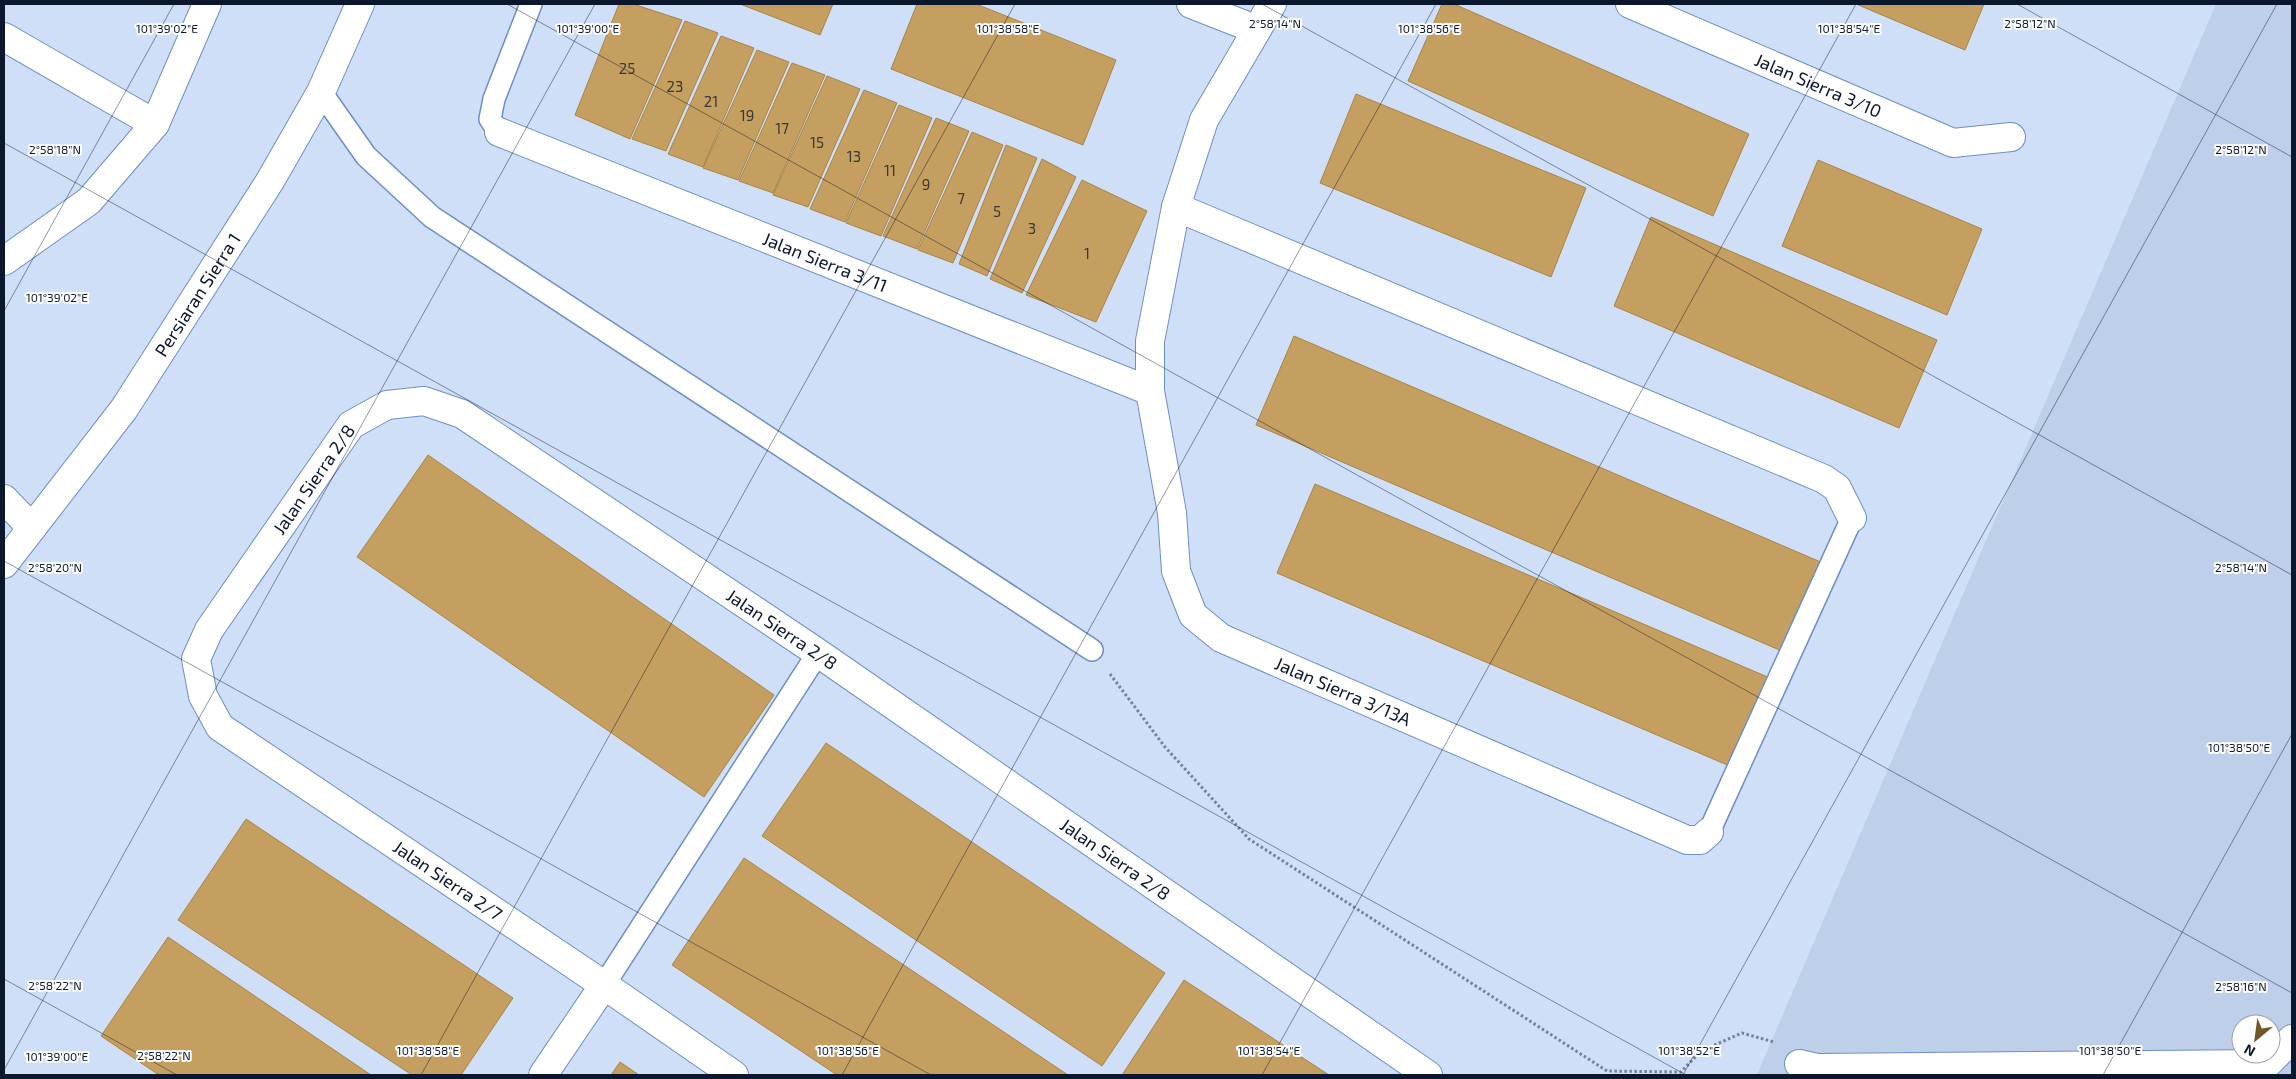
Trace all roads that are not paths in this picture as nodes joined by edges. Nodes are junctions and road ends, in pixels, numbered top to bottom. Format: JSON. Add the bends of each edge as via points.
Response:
{"nodes":[{"id":1,"x":207,"y":4,"type":"edge"},
{"id":2,"x":360,"y":4,"type":"edge"},
{"id":3,"x":531,"y":4,"type":"edge"},
{"id":4,"x":1191,"y":4,"type":"edge"},
{"id":5,"x":1272,"y":4,"type":"edge"},
{"id":6,"x":1630,"y":4,"type":"edge"},
{"id":7,"x":1255,"y":30,"type":"junction"},
{"id":8,"x":4,"y":37,"type":"edge"},
{"id":9,"x":321,"y":92,"type":"junction"},
{"id":10,"x":155,"y":124,"type":"junction"},
{"id":11,"x":499,"y":132,"type":"joint"},
{"id":12,"x":2010,"y":137,"type":"dead end"},
{"id":13,"x":1176,"y":207,"type":"junction"},
{"id":14,"x":4,"y":261,"type":"edge"},
{"id":15,"x":1150,"y":391,"type":"junction"},
{"id":16,"x":4,"y":499,"type":"edge"},
{"id":17,"x":1852,"y":518,"type":"joint"},
{"id":18,"x":32,"y":528,"type":"junction"},
{"id":19,"x":4,"y":564,"type":"edge"},
{"id":20,"x":1092,"y":650,"type":"road end"},
{"id":21,"x":818,"y":653,"type":"junction"},
{"id":22,"x":196,"y":659,"type":"joint"},
{"id":23,"x":1709,"y":832,"type":"joint"},
{"id":24,"x":604,"y":985,"type":"junction"},
{"id":25,"x":2292,"y":1039,"type":"edge"},
{"id":26,"x":1799,"y":1064,"type":"road end"},
{"id":27,"x":2267,"y":1070,"type":"edge"},
{"id":28,"x":543,"y":1075,"type":"edge"},
{"id":29,"x":734,"y":1075,"type":"edge"},
{"id":30,"x":1428,"y":1075,"type":"edge"}],
"edges":[{"from":1,"to":10,"type":"street"},
{"from":2,"to":9,"type":"street","name":"Persiaran Sierra 1"},
{"from":3,"to":11,"type":"lane","via":[[494,99],[490,120]]},
{"from":4,"to":7,"type":"street"},
{"from":5,"to":7,"type":"street","name":"Jalan Sierra 3/13A"},
{"from":6,"to":12,"type":"street","name":"Jalan Sierra 3/10","via":[[1953,143]]},
{"from":7,"to":13,"type":"street","name":"Jalan Sierra 3/13A","via":[[1204,120]]},
{"from":8,"to":10,"type":"street"},
{"from":9,"to":18,"type":"street","name":"Persiaran Sierra 1","via":[[270,181],[124,409]]},
{"from":9,"to":20,"type":"lane","via":[[366,156],[432,217]]},
{"from":10,"to":14,"type":"street","via":[[89,201]]},
{"from":11,"to":15,"type":"street","name":"Jalan Sierra 3/11"},
{"from":13,"to":15,"type":"street","name":"Jalan Sierra 3/13A","via":[[1150,341]]},
{"from":13,"to":17,"type":"street","via":[[1824,480],[1837,488]]},
{"from":15,"to":23,"type":"street","name":"Jalan Sierra 3/13A","via":[[1172,513],[1176,571],[1193,615],[1221,638],[1687,840],[1700,840]]},
{"from":16,"to":18,"type":"street"},
{"from":17,"to":23,"type":"lane"},
{"from":18,"to":19,"type":"street","name":"Persiaran Sierra 1"},
{"from":21,"to":22,"type":"street","name":"Jalan Sierra 2/8","via":[[462,414],[424,401],[387,405],[350,425],[209,630]]},
{"from":21,"to":24,"type":"lane"},
{"from":21,"to":30,"type":"street","name":"Jalan Sierra 2/8"},
{"from":22,"to":24,"type":"street","name":"Jalan Sierra 2/7","via":[[203,696],[220,726]]},
{"from":24,"to":28,"type":"street"},
{"from":24,"to":29,"type":"street","name":"Jalan Sierra 2/7"},
{"from":25,"to":27,"type":"street"},
{"from":26,"to":27,"type":"street","via":[[1817,1068]]}]}
